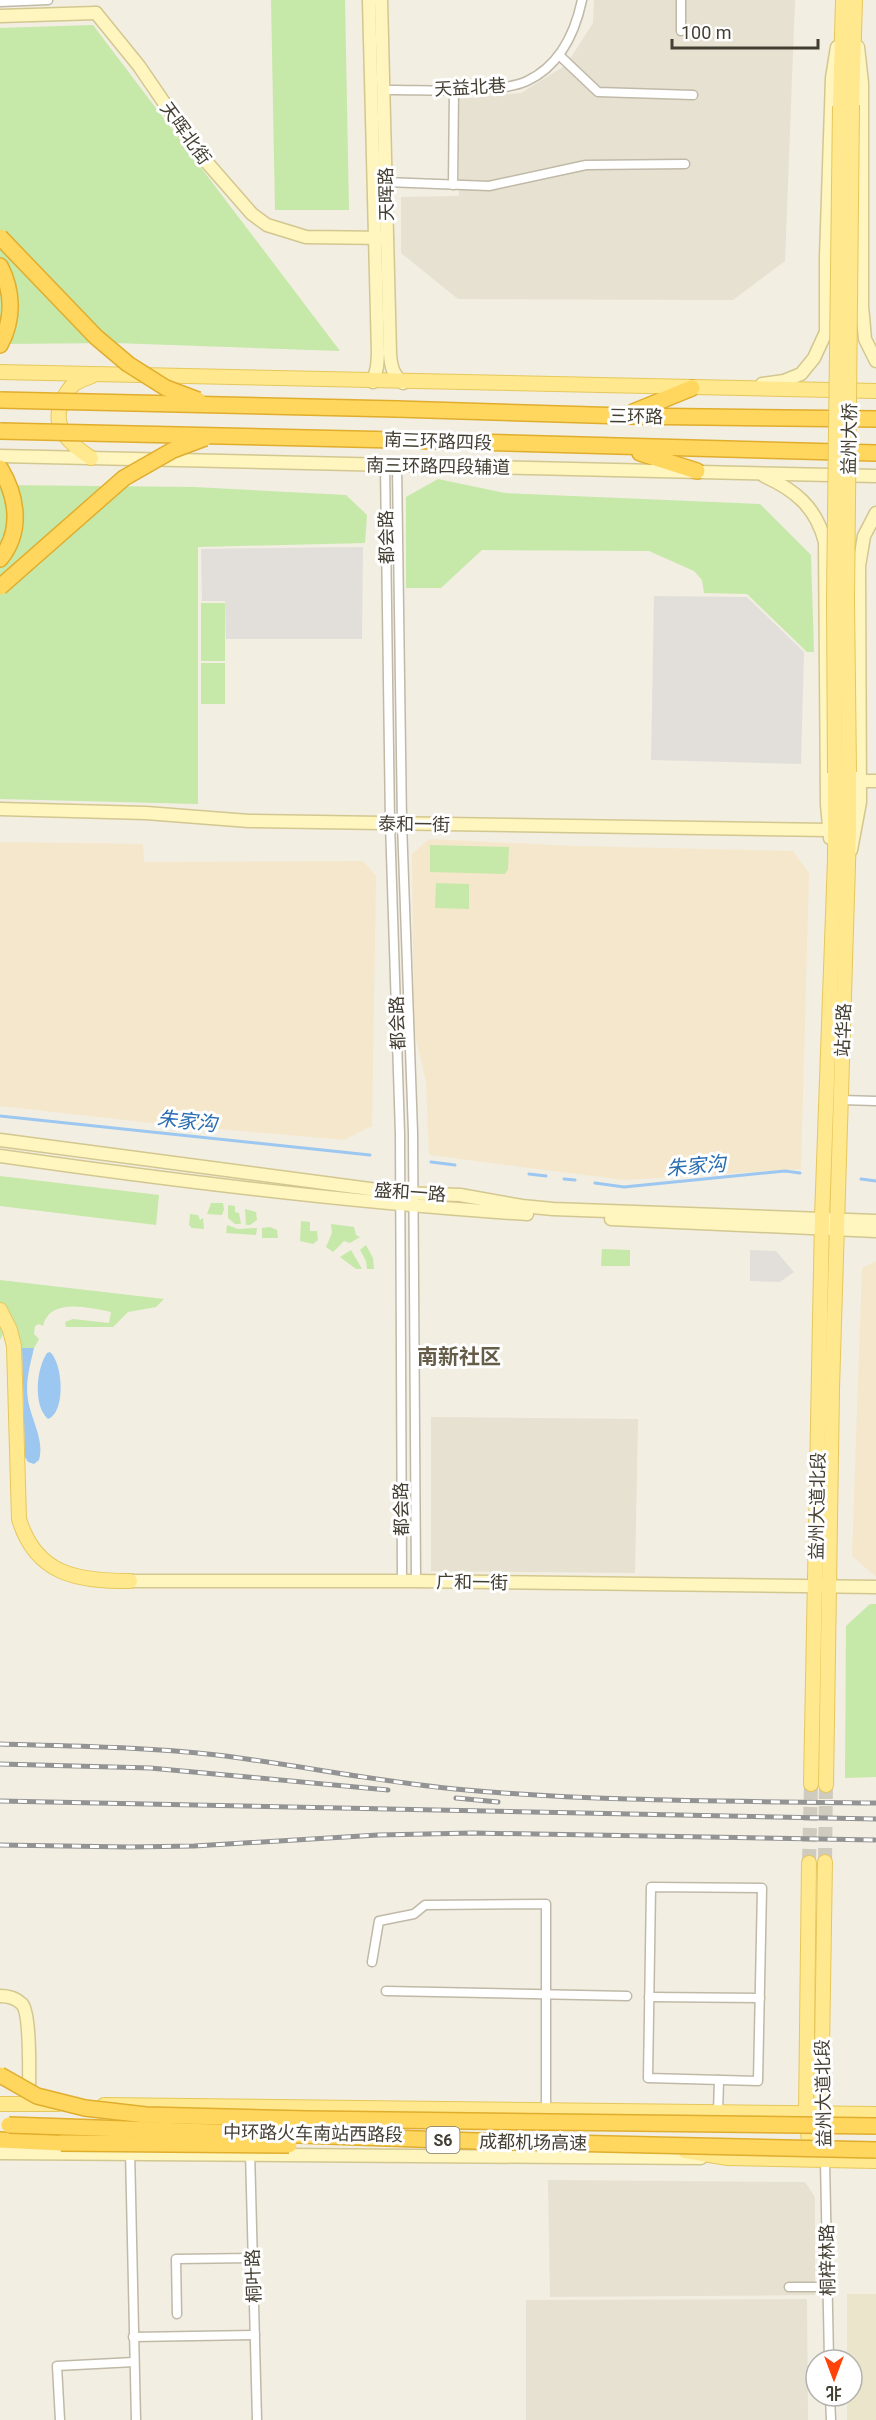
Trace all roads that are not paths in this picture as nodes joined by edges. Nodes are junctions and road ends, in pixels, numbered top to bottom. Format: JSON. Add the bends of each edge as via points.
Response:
{"nodes":[{"id":1,"x":48,"y":0,"type":"edge"},
{"id":2,"x":95,"y":0,"type":"edge"},
{"id":3,"x":369,"y":0,"type":"edge"},
{"id":4,"x":381,"y":0,"type":"edge"},
{"id":5,"x":582,"y":0,"type":"edge"},
{"id":6,"x":681,"y":0,"type":"edge"},
{"id":7,"x":843,"y":0,"type":"edge"},
{"id":8,"x":855,"y":0,"type":"edge"},
{"id":9,"x":0,"y":2,"type":"edge"},
{"id":10,"x":96,"y":13,"type":"junction"},
{"id":11,"x":0,"y":16,"type":"edge"},
{"id":12,"x":849,"y":20,"type":"junction"},
{"id":13,"x":681,"y":31,"type":"dead end"},
{"id":14,"x":559,"y":55,"type":"junction"},
{"id":15,"x":454,"y":89,"type":"junction"},
{"id":16,"x":384,"y":90,"type":"junction"},
{"id":17,"x":693,"y":94,"type":"dead end"},
{"id":18,"x":685,"y":164,"type":"dead end"},
{"id":19,"x":386,"y":182,"type":"junction"},
{"id":20,"x":453,"y":185,"type":"junction"},
{"id":21,"x":0,"y":237,"type":"edge"},
{"id":22,"x":382,"y":238,"type":"junction"},
{"id":23,"x":0,"y":266,"type":"edge"},
{"id":24,"x":0,"y":345,"type":"edge"},
{"id":25,"x":876,"y":361,"type":"edge"},
{"id":26,"x":0,"y":372,"type":"edge"},
{"id":27,"x":94,"y":375,"type":"junction"},
{"id":28,"x":373,"y":382,"type":"junction"},
{"id":29,"x":404,"y":383,"type":"junction"},
{"id":30,"x":692,"y":388,"type":"junction"},
{"id":31,"x":876,"y":392,"type":"edge"},
{"id":32,"x":0,"y":400,"type":"edge"},
{"id":33,"x":209,"y":405,"type":"junction"},
{"id":34,"x":397,"y":409,"type":"joint"},
{"id":35,"x":625,"y":416,"type":"junction"},
{"id":36,"x":876,"y":419,"type":"edge"},
{"id":37,"x":0,"y":431,"type":"edge"},
{"id":38,"x":211,"y":436,"type":"junction"},
{"id":39,"x":622,"y":447,"type":"junction"},
{"id":40,"x":876,"y":453,"type":"edge"},
{"id":41,"x":0,"y":456,"type":"edge"},
{"id":42,"x":91,"y":458,"type":"junction"},
{"id":43,"x":391,"y":466,"type":"junction"},
{"id":44,"x":0,"y":468,"type":"edge"},
{"id":45,"x":697,"y":471,"type":"junction"},
{"id":46,"x":757,"y":473,"type":"junction"},
{"id":47,"x":876,"y":476,"type":"edge"},
{"id":48,"x":876,"y":513,"type":"edge"},
{"id":49,"x":825,"y":542,"type":"junction"},
{"id":50,"x":861,"y":549,"type":"junction"},
{"id":51,"x":0,"y":559,"type":"edge"},
{"id":52,"x":0,"y":587,"type":"edge"},
{"id":53,"x":848,"y":775,"type":"junction"},
{"id":54,"x":876,"y":781,"type":"edge"},
{"id":55,"x":0,"y":809,"type":"edge"},
{"id":56,"x":396,"y":823,"type":"junction"},
{"id":57,"x":829,"y":830,"type":"junction"},
{"id":58,"x":841,"y":859,"type":"junction"},
{"id":59,"x":841,"y":1100,"type":"junction"},
{"id":60,"x":876,"y":1101,"type":"edge"},
{"id":61,"x":0,"y":1140,"type":"edge"},
{"id":62,"x":0,"y":1156,"type":"edge"},
{"id":63,"x":399,"y":1200,"type":"junction"},
{"id":64,"x":413,"y":1201,"type":"junction"},
{"id":65,"x":876,"y":1221,"type":"edge"},
{"id":66,"x":830,"y":1223,"type":"junction"},
{"id":67,"x":876,"y":1231,"type":"edge"},
{"id":68,"x":0,"y":1310,"type":"edge"},
{"id":69,"x":130,"y":1581,"type":"joint"},
{"id":70,"x":402,"y":1581,"type":"junction"},
{"id":71,"x":416,"y":1581,"type":"junction"},
{"id":72,"x":822,"y":1586,"type":"junction"},
{"id":73,"x":876,"y":1587,"type":"edge"},
{"id":74,"x":811,"y":1784,"type":"tunnel mouth"},
{"id":75,"x":826,"y":1785,"type":"tunnel mouth"},
{"id":76,"x":825,"y":1862,"type":"tunnel mouth"},
{"id":77,"x":809,"y":1863,"type":"tunnel mouth"},
{"id":78,"x":372,"y":1962,"type":"dead end"},
{"id":79,"x":386,"y":1991,"type":"dead end"},
{"id":80,"x":0,"y":1996,"type":"edge"},
{"id":81,"x":546,"y":1996,"type":"junction"},
{"id":82,"x":627,"y":1996,"type":"dead end"},
{"id":83,"x":649,"y":1997,"type":"junction"},
{"id":84,"x":760,"y":1998,"type":"junction"},
{"id":85,"x":0,"y":2075,"type":"edge"},
{"id":86,"x":718,"y":2080,"type":"junction"},
{"id":87,"x":0,"y":2104,"type":"edge"},
{"id":88,"x":30,"y":2104,"type":"junction"},
{"id":89,"x":546,"y":2110,"type":"junction"},
{"id":90,"x":718,"y":2112,"type":"junction"},
{"id":91,"x":806,"y":2113,"type":"junction"},
{"id":92,"x":822,"y":2113,"type":"junction"},
{"id":93,"x":876,"y":2114,"type":"edge"},
{"id":94,"x":876,"y":2126,"type":"edge"},
{"id":95,"x":3,"y":2127,"type":"edge"},
{"id":96,"x":131,"y":2129,"type":"junction"},
{"id":97,"x":249,"y":2132,"type":"junction"},
{"id":98,"x":0,"y":2140,"type":"edge"},
{"id":99,"x":476,"y":2141,"type":"junction"},
{"id":100,"x":876,"y":2150,"type":"edge"},
{"id":101,"x":0,"y":2153,"type":"edge"},
{"id":102,"x":130,"y":2156,"type":"junction"},
{"id":103,"x":250,"y":2157,"type":"junction"},
{"id":104,"x":728,"y":2158,"type":"junction"},
{"id":105,"x":825,"y":2161,"type":"junction"},
{"id":106,"x":876,"y":2161,"type":"edge"},
{"id":107,"x":253,"y":2258,"type":"junction"},
{"id":108,"x":789,"y":2287,"type":"dead end"},
{"id":109,"x":828,"y":2287,"type":"junction"},
{"id":110,"x":177,"y":2314,"type":"dead end"},
{"id":111,"x":255,"y":2335,"type":"junction"},
{"id":112,"x":133,"y":2337,"type":"junction"},
{"id":113,"x":829,"y":2348,"type":"edge"},
{"id":114,"x":134,"y":2362,"type":"junction"},
{"id":115,"x":60,"y":2420,"type":"edge"},
{"id":116,"x":136,"y":2420,"type":"edge"},
{"id":117,"x":257,"y":2420,"type":"edge"}],
"edges":[{"from":1,"to":9,"type":"street"},
{"from":2,"to":10,"type":"street"},
{"from":3,"to":22,"type":"street","name":"天晖路"},
{"from":4,"to":16,"type":"street","name":"天晖路"},
{"from":5,"to":14,"type":"street","name":"天益北巷","via":[[573,34]]},
{"from":6,"to":13,"type":"street"},
{"from":7,"to":12,"type":"main road"},
{"from":8,"to":12,"type":"main road"},
{"from":10,"to":11,"type":"street"},
{"from":10,"to":22,"type":"street","name":"天晖北街","via":[[139,66],[197,151],[252,214],[267,225],[306,237]]},
{"from":12,"to":25,"type":"street","via":[[862,82],[862,306],[865,339]]},
{"from":12,"to":30,"type":"street","via":[[832,78],[826,332],[821,346],[801,374],[784,381]]},
{"from":12,"to":53,"type":"main road","name":"益州大桥","bridge":true,"via":[[834,599]]},
{"from":14,"to":15,"type":"street","name":"天益北巷","via":[[526,81],[493,89]]},
{"from":14,"to":17,"type":"street","via":[[598,92]]},
{"from":15,"to":16,"type":"street","name":"天益北巷"},
{"from":15,"to":20,"type":"street"},
{"from":16,"to":19,"type":"street","name":"天晖路"},
{"from":18,"to":20,"type":"street","via":[[586,165],[489,186]]},
{"from":19,"to":20,"type":"street"},
{"from":19,"to":22,"type":"street","name":"天晖路"},
{"from":21,"to":33,"type":"highway","bridge":true,"via":[[96,338],[128,364],[166,388]]},
{"from":22,"to":28,"type":"street","name":"天晖路","via":[[378,354]]},
{"from":22,"to":29,"type":"street","name":"天晖路","via":[[391,367]]},
{"from":23,"to":24,"type":"highway","via":[[11,298],[8,327]]},
{"from":26,"to":27,"type":"main road"},
{"from":27,"to":28,"type":"main road"},
{"from":27,"to":42,"type":"main road","via":[[66,394],[59,422],[65,437]]},
{"from":28,"to":29,"type":"main road"},
{"from":29,"to":30,"type":"main road"},
{"from":30,"to":31,"type":"main road"},
{"from":30,"to":35,"type":"highway"},
{"from":32,"to":33,"type":"highway","name":"南三环路四段","bridge":true},
{"from":33,"to":34,"type":"highway","name":"南三环路四段","bridge":true},
{"from":34,"to":35,"type":"highway","name":"三环路"},
{"from":35,"to":36,"type":"highway","name":"三环路"},
{"from":37,"to":38,"type":"highway","name":"南三环路四段","bridge":true},
{"from":38,"to":39,"type":"highway","name":"南三环路四段","bridge":true},
{"from":38,"to":52,"type":"highway","bridge":true,"via":[[173,450],[124,478]]},
{"from":39,"to":40,"type":"highway","name":"南三环路四段"},
{"from":39,"to":45,"type":"highway"},
{"from":41,"to":42,"type":"street","name":"南三环路四段辅道"},
{"from":42,"to":43,"type":"street","name":"南三环路四段辅道"},
{"from":43,"to":45,"type":"street","name":"南三环路四段辅道"},
{"from":43,"to":56,"type":"street","name":"都会路"},
{"from":44,"to":51,"type":"highway","via":[[13,495],[16,514],[13,536]]},
{"from":45,"to":46,"type":"street","name":"南三环路四段辅道"},
{"from":46,"to":47,"type":"street","name":"南三环路四段辅道"},
{"from":46,"to":49,"type":"street","via":[[796,493],[817,520]]},
{"from":48,"to":50,"type":"street"},
{"from":49,"to":50,"type":"street","via":[[829,532],[843,528],[851,530]]},
{"from":49,"to":57,"type":"street"},
{"from":50,"to":53,"type":"street"},
{"from":53,"to":54,"type":"street"},
{"from":53,"to":58,"type":"main road"},
{"from":53,"to":58,"type":"main road","name":"站华路","via":[[849,831]]},
{"from":53,"to":58,"type":"street","via":[[858,820]]},
{"from":55,"to":56,"type":"street","name":"泰和一街","via":[[146,813],[249,821]]},
{"from":56,"to":57,"type":"street","name":"泰和一街"},
{"from":56,"to":63,"type":"street","name":"都会路"},
{"from":56,"to":64,"type":"street","name":"都会路"},
{"from":57,"to":58,"type":"street"},
{"from":58,"to":59,"type":"main road","name":"站华路"},
{"from":58,"to":66,"type":"main road","name":"站华路"},
{"from":59,"to":60,"type":"street"},
{"from":59,"to":66,"type":"main road","name":"站华路"},
{"from":61,"to":63,"type":"street","name":"盛和一路"},
{"from":62,"to":63,"type":"street","name":"盛和一路","via":[[346,1198]]},
{"from":63,"to":64,"type":"street","name":"盛和一路"},
{"from":63,"to":70,"type":"street","name":"都会路"},
{"from":64,"to":66,"type":"street","name":"盛和一路","via":[[460,1195],[553,1209]]},
{"from":64,"to":71,"type":"street","name":"都会路"},
{"from":65,"to":66,"type":"street"},
{"from":66,"to":67,"type":"street"},
{"from":66,"to":72,"type":"main road","name":"益州大道北段"},
{"from":68,"to":69,"type":"main road","via":[[14,1346],[19,1519],[28,1542],[43,1561],[69,1575]]},
{"from":69,"to":70,"type":"street","name":"广和一街"},
{"from":70,"to":71,"type":"street","name":"广和一街"},
{"from":71,"to":72,"type":"street","name":"广和一街"},
{"from":72,"to":73,"type":"street","name":"广和一街"},
{"from":72,"to":74,"type":"main road","name":"益州大道北段"},
{"from":72,"to":75,"type":"main road","name":"益州大道北段"},
{"from":76,"to":92,"type":"main road","name":"益州大道北段"},
{"from":77,"to":91,"type":"main road","name":"益州大道北段"},
{"from":78,"to":81,"type":"street","via":[[379,1921],[414,1914],[425,1905],[546,1904]]},
{"from":79,"to":81,"type":"street"},
{"from":80,"to":88,"type":"street","via":[[23,2004]]},
{"from":81,"to":82,"type":"street"},
{"from":81,"to":89,"type":"street"},
{"from":83,"to":84,"type":"street"},
{"from":83,"to":84,"type":"street","via":[[651,1887],[762,1888]]},
{"from":83,"to":86,"type":"street","via":[[648,2078]]},
{"from":84,"to":86,"type":"street","via":[[758,2081]]},
{"from":85,"to":94,"type":"highway","name":"成都机场高速","number":"S6","bridge":true,"via":[[37,2096],[85,2108],[146,2115]]},
{"from":86,"to":90,"type":"street"},
{"from":87,"to":88,"type":"main road","name":"中环路火车南站西路段"},
{"from":88,"to":89,"type":"main road","name":"中环路火车南站西路段"},
{"from":89,"to":90,"type":"main road","name":"中环路火车南站西路段"},
{"from":90,"to":91,"type":"main road","name":"中环路火车南站西路段"},
{"from":91,"to":92,"type":"main road","name":"中环路火车南站西路段"},
{"from":91,"to":105,"type":"main road","name":"益州大道北段","via":[[810,2151]]},
{"from":92,"to":93,"type":"main road","name":"中环路火车南站西路段"},
{"from":92,"to":105,"type":"main road","name":"益州大道北段"},
{"from":95,"to":96,"type":"main road","name":"中环路火车南站西路段"},
{"from":95,"to":99,"type":"highway","name":"成都机场高速","number":"S6","bridge":true},
{"from":96,"to":97,"type":"main road","name":"中环路火车南站西路段"},
{"from":96,"to":102,"type":"street"},
{"from":97,"to":103,"type":"street","name":"桐叶路"},
{"from":97,"to":104,"type":"main road","name":"中环路火车南站西路段","via":[[604,2138]]},
{"from":98,"to":99,"type":"highway","bridge":true,"via":[[308,2145]]},
{"from":99,"to":100,"type":"highway","name":"成都机场高速","number":"S6","bridge":true},
{"from":101,"to":102,"type":"street"},
{"from":102,"to":103,"type":"street"},
{"from":102,"to":112,"type":"street"},
{"from":103,"to":104,"type":"street"},
{"from":103,"to":107,"type":"street","name":"桐叶路"},
{"from":104,"to":105,"type":"main road","name":"中环路火车南站西路段"},
{"from":105,"to":106,"type":"main road","name":"中环路火车南站西路段"},
{"from":105,"to":109,"type":"street","name":"桐梓林路"},
{"from":107,"to":110,"type":"street","via":[[176,2259]]},
{"from":107,"to":111,"type":"street","name":"桐叶路"},
{"from":108,"to":109,"type":"street"},
{"from":109,"to":113,"type":"street","name":"桐梓林路"},
{"from":111,"to":112,"type":"street"},
{"from":111,"to":117,"type":"street","name":"桐叶路"},
{"from":112,"to":114,"type":"street"},
{"from":114,"to":115,"type":"street","via":[[57,2366]]},
{"from":114,"to":116,"type":"street"}]}
